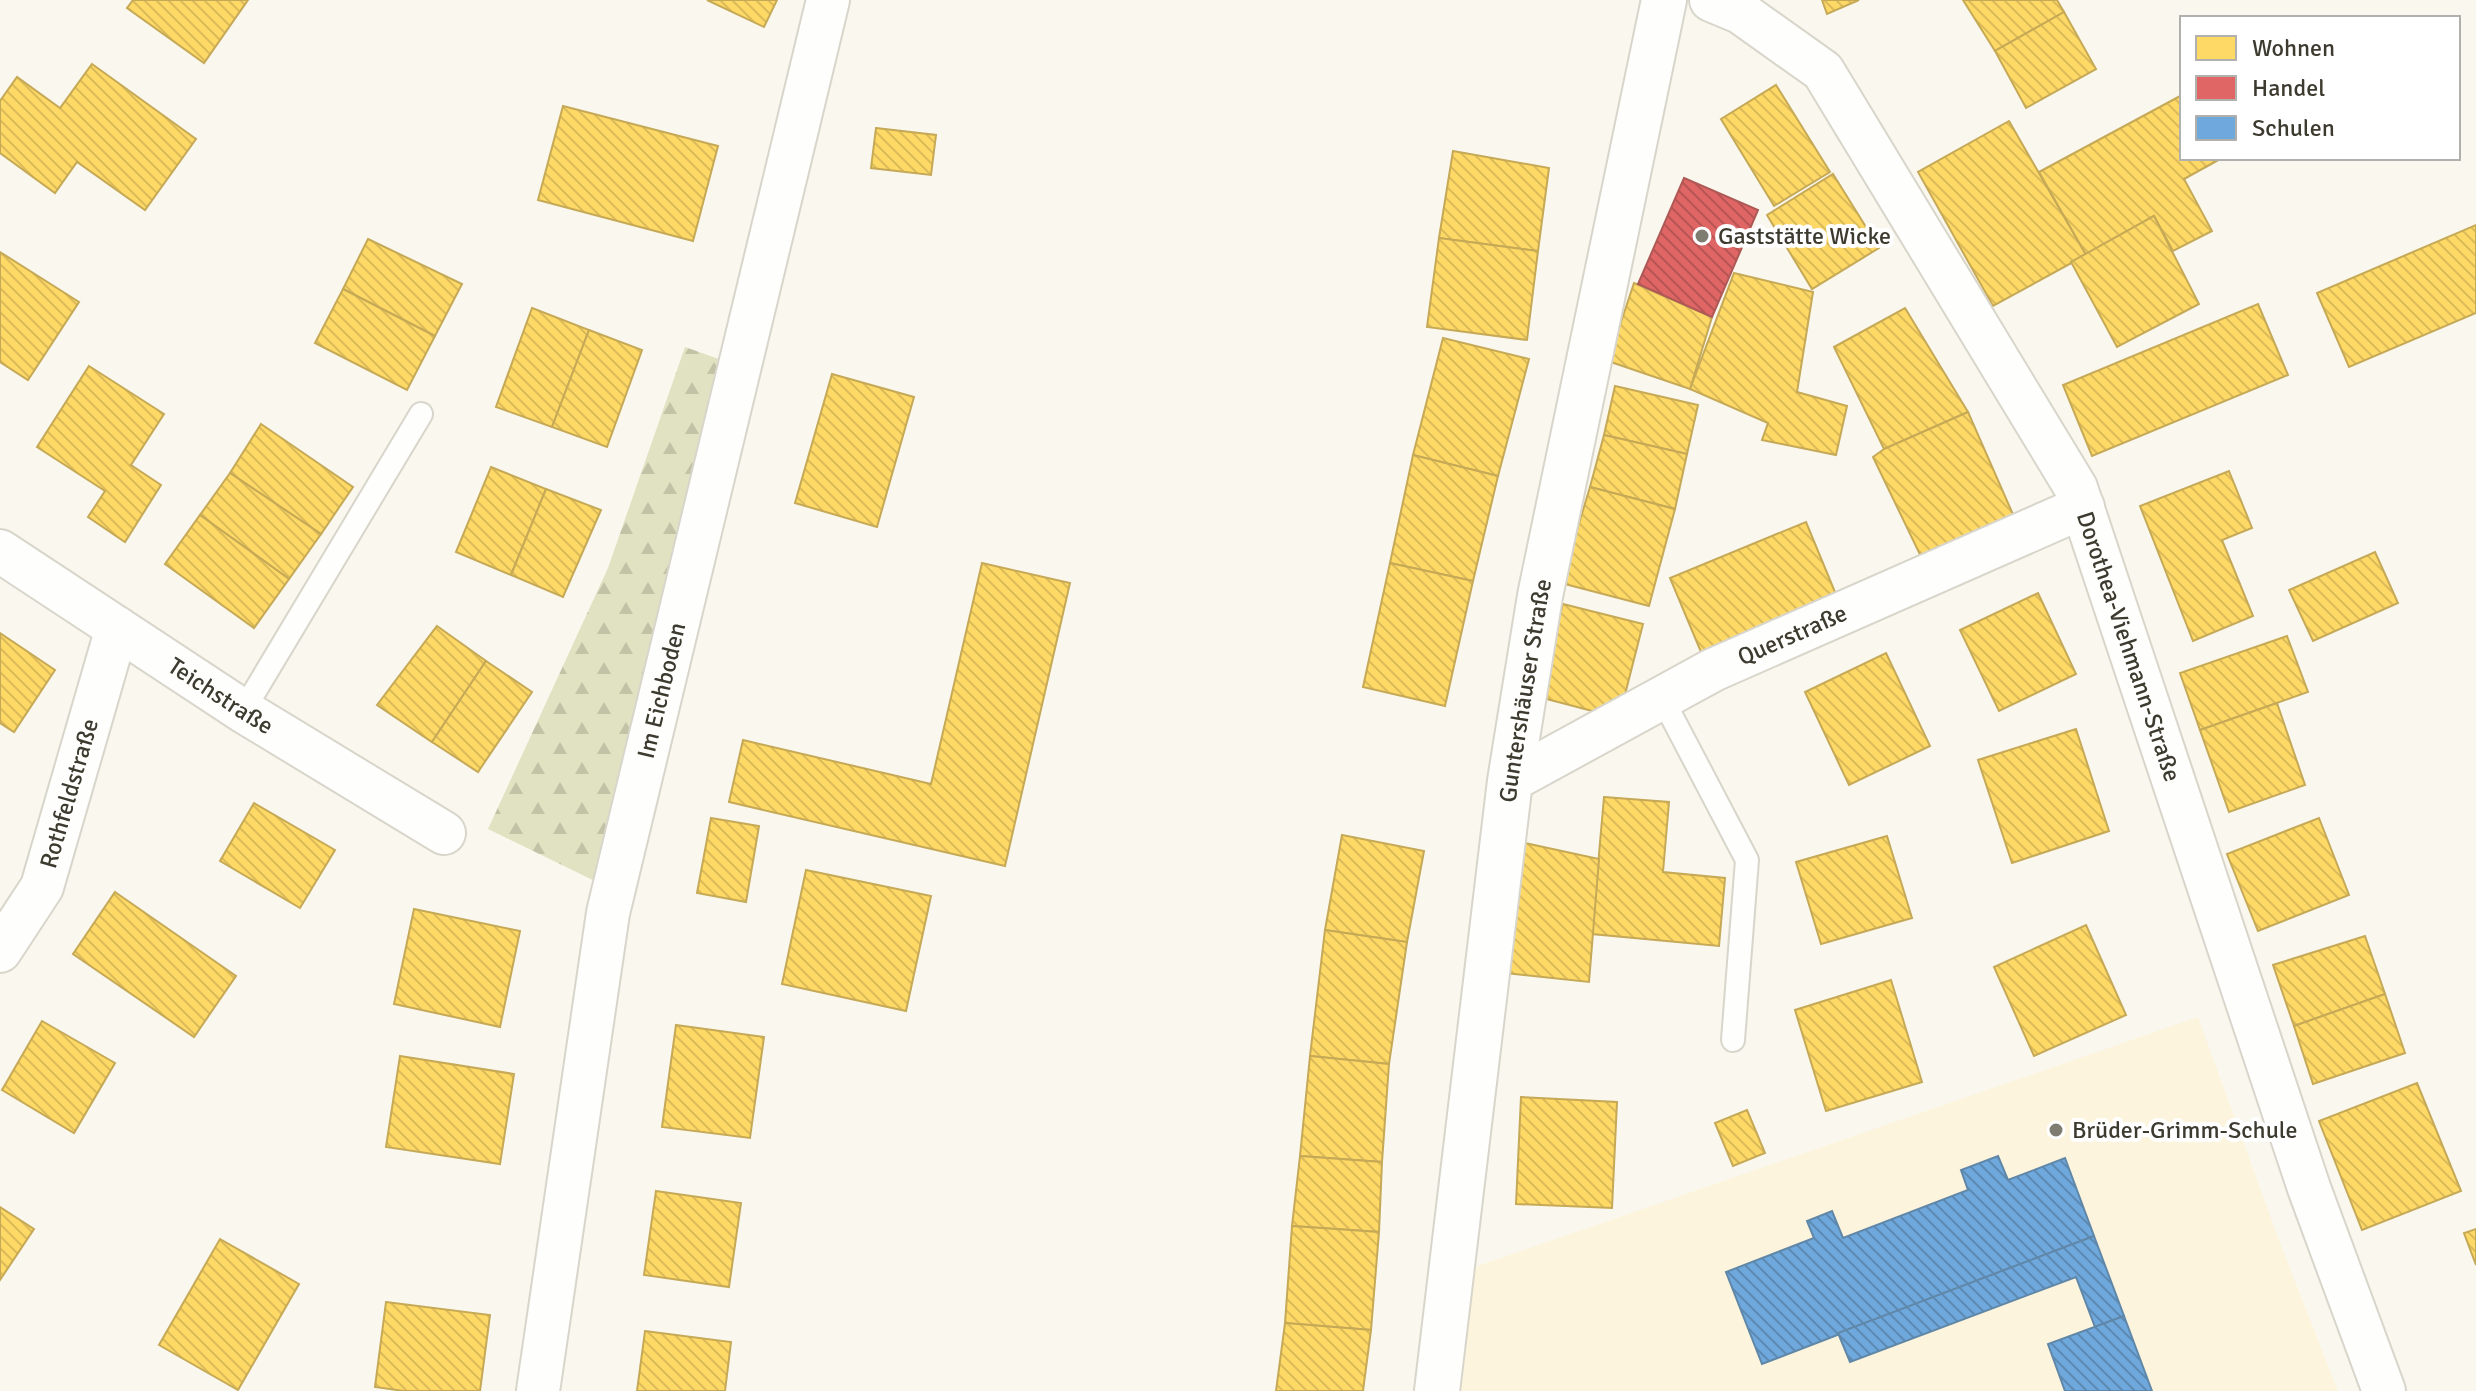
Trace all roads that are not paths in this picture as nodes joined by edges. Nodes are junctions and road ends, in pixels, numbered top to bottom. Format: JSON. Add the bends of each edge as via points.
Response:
{"nodes":[{"id":1,"x":828,"y":0,"type":"edge"},
{"id":2,"x":1664,"y":0,"type":"edge"},
{"id":3,"x":1711,"y":0,"type":"edge"},
{"id":4,"x":421,"y":414,"type":"dead end"},
{"id":5,"x":2083,"y":507,"type":"junction"},
{"id":6,"x":0,"y":551,"type":"edge"},
{"id":7,"x":117,"y":628,"type":"junction"},
{"id":8,"x":1662,"y":698,"type":"junction"},
{"id":9,"x":243,"y":711,"type":"junction"},
{"id":10,"x":1510,"y":781,"type":"junction"},
{"id":11,"x":444,"y":833,"type":"dead end"},
{"id":12,"x":0,"y":951,"type":"edge"},
{"id":13,"x":1733,"y":1040,"type":"dead end"},
{"id":14,"x":538,"y":1391,"type":"edge"},
{"id":15,"x":1437,"y":1391,"type":"edge"},
{"id":16,"x":2384,"y":1391,"type":"edge"}],
"edges":[{"from":1,"to":14,"type":"street","name":"Im Eichboden","via":[[608,913]]},
{"from":2,"to":10,"type":"street","name":"Guntershäuser Straße","via":[[1540,596]]},
{"from":3,"to":5,"type":"street","name":"Dorothea-Viehmann-Straße","via":[[1740,12],[1823,71]]},
{"from":4,"to":9,"type":"lane"},
{"from":5,"to":8,"type":"street","name":"Querstraße","via":[[1713,670]]},
{"from":5,"to":16,"type":"street","name":"Dorothea-Viehmann-Straße","via":[[2309,1188]]},
{"from":6,"to":7,"type":"street","name":"Teichstraße"},
{"from":7,"to":9,"type":"street","name":"Teichstraße"},
{"from":7,"to":12,"type":"street","name":"Rothfeldstraße","via":[[42,887]]},
{"from":8,"to":10,"type":"street","name":"Querstraße"},
{"from":8,"to":13,"type":"lane","via":[[1747,860]]},
{"from":9,"to":11,"type":"street","name":"Teichstraße"},
{"from":10,"to":15,"type":"street","name":"Guntershäuser Straße"}]}
